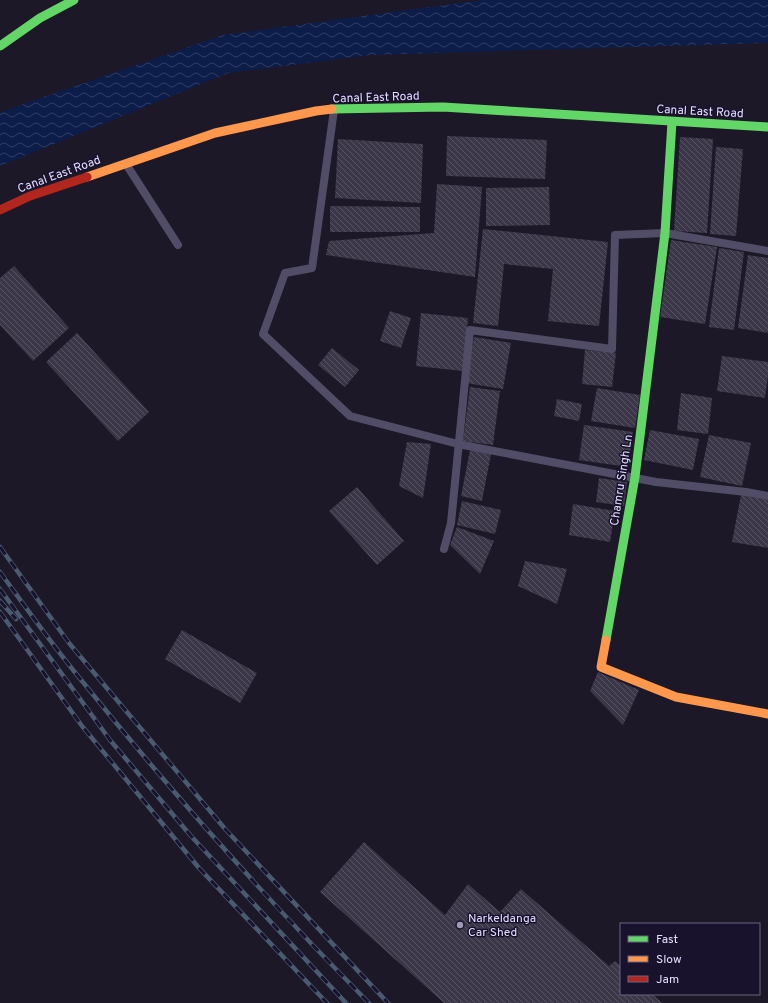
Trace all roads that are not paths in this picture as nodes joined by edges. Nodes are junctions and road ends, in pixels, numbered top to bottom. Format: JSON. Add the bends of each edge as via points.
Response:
{"nodes":[{"id":1,"x":74,"y":0,"type":"edge"},
{"id":2,"x":0,"y":46,"type":"edge"},
{"id":3,"x":334,"y":109,"type":"junction"},
{"id":4,"x":672,"y":122,"type":"junction"},
{"id":5,"x":768,"y":127,"type":"edge"},
{"id":6,"x":126,"y":163,"type":"junction"},
{"id":7,"x":0,"y":210,"type":"edge"},
{"id":8,"x":665,"y":234,"type":"junction"},
{"id":9,"x":178,"y":245,"type":"dead end"},
{"id":10,"x":768,"y":251,"type":"edge"},
{"id":11,"x":458,"y":444,"type":"junction"},
{"id":12,"x":635,"y":477,"type":"junction"},
{"id":13,"x":768,"y":496,"type":"edge"},
{"id":14,"x":444,"y":549,"type":"dead end"},
{"id":15,"x":768,"y":714,"type":"edge"}],
"edges":[{"from":1,"to":2,"type":"street","via":[[40,18]]},
{"from":3,"to":4,"type":"street","name":"Canal East Road","via":[[443,106]]},
{"from":3,"to":6,"type":"street","name":"Canal East Road","via":[[214,133]]},
{"from":3,"to":11,"type":"lane","via":[[312,268],[285,273],[263,334],[350,416]]},
{"from":4,"to":5,"type":"street","name":"Canal East Road"},
{"from":4,"to":8,"type":"street","name":"Chamru Singh Ln"},
{"from":6,"to":7,"type":"street","name":"Canal East Road","via":[[30,196]]},
{"from":6,"to":9,"type":"lane"},
{"from":8,"to":10,"type":"lane"},
{"from":8,"to":11,"type":"lane","via":[[615,236],[612,349],[470,330]]},
{"from":8,"to":12,"type":"street","name":"Chamru Singh Ln"},
{"from":11,"to":12,"type":"lane"},
{"from":11,"to":14,"type":"lane","via":[[451,523]]},
{"from":12,"to":13,"type":"lane"},
{"from":12,"to":15,"type":"street","name":"Chamru Singh Ln","via":[[601,667],[676,697]]}]}
